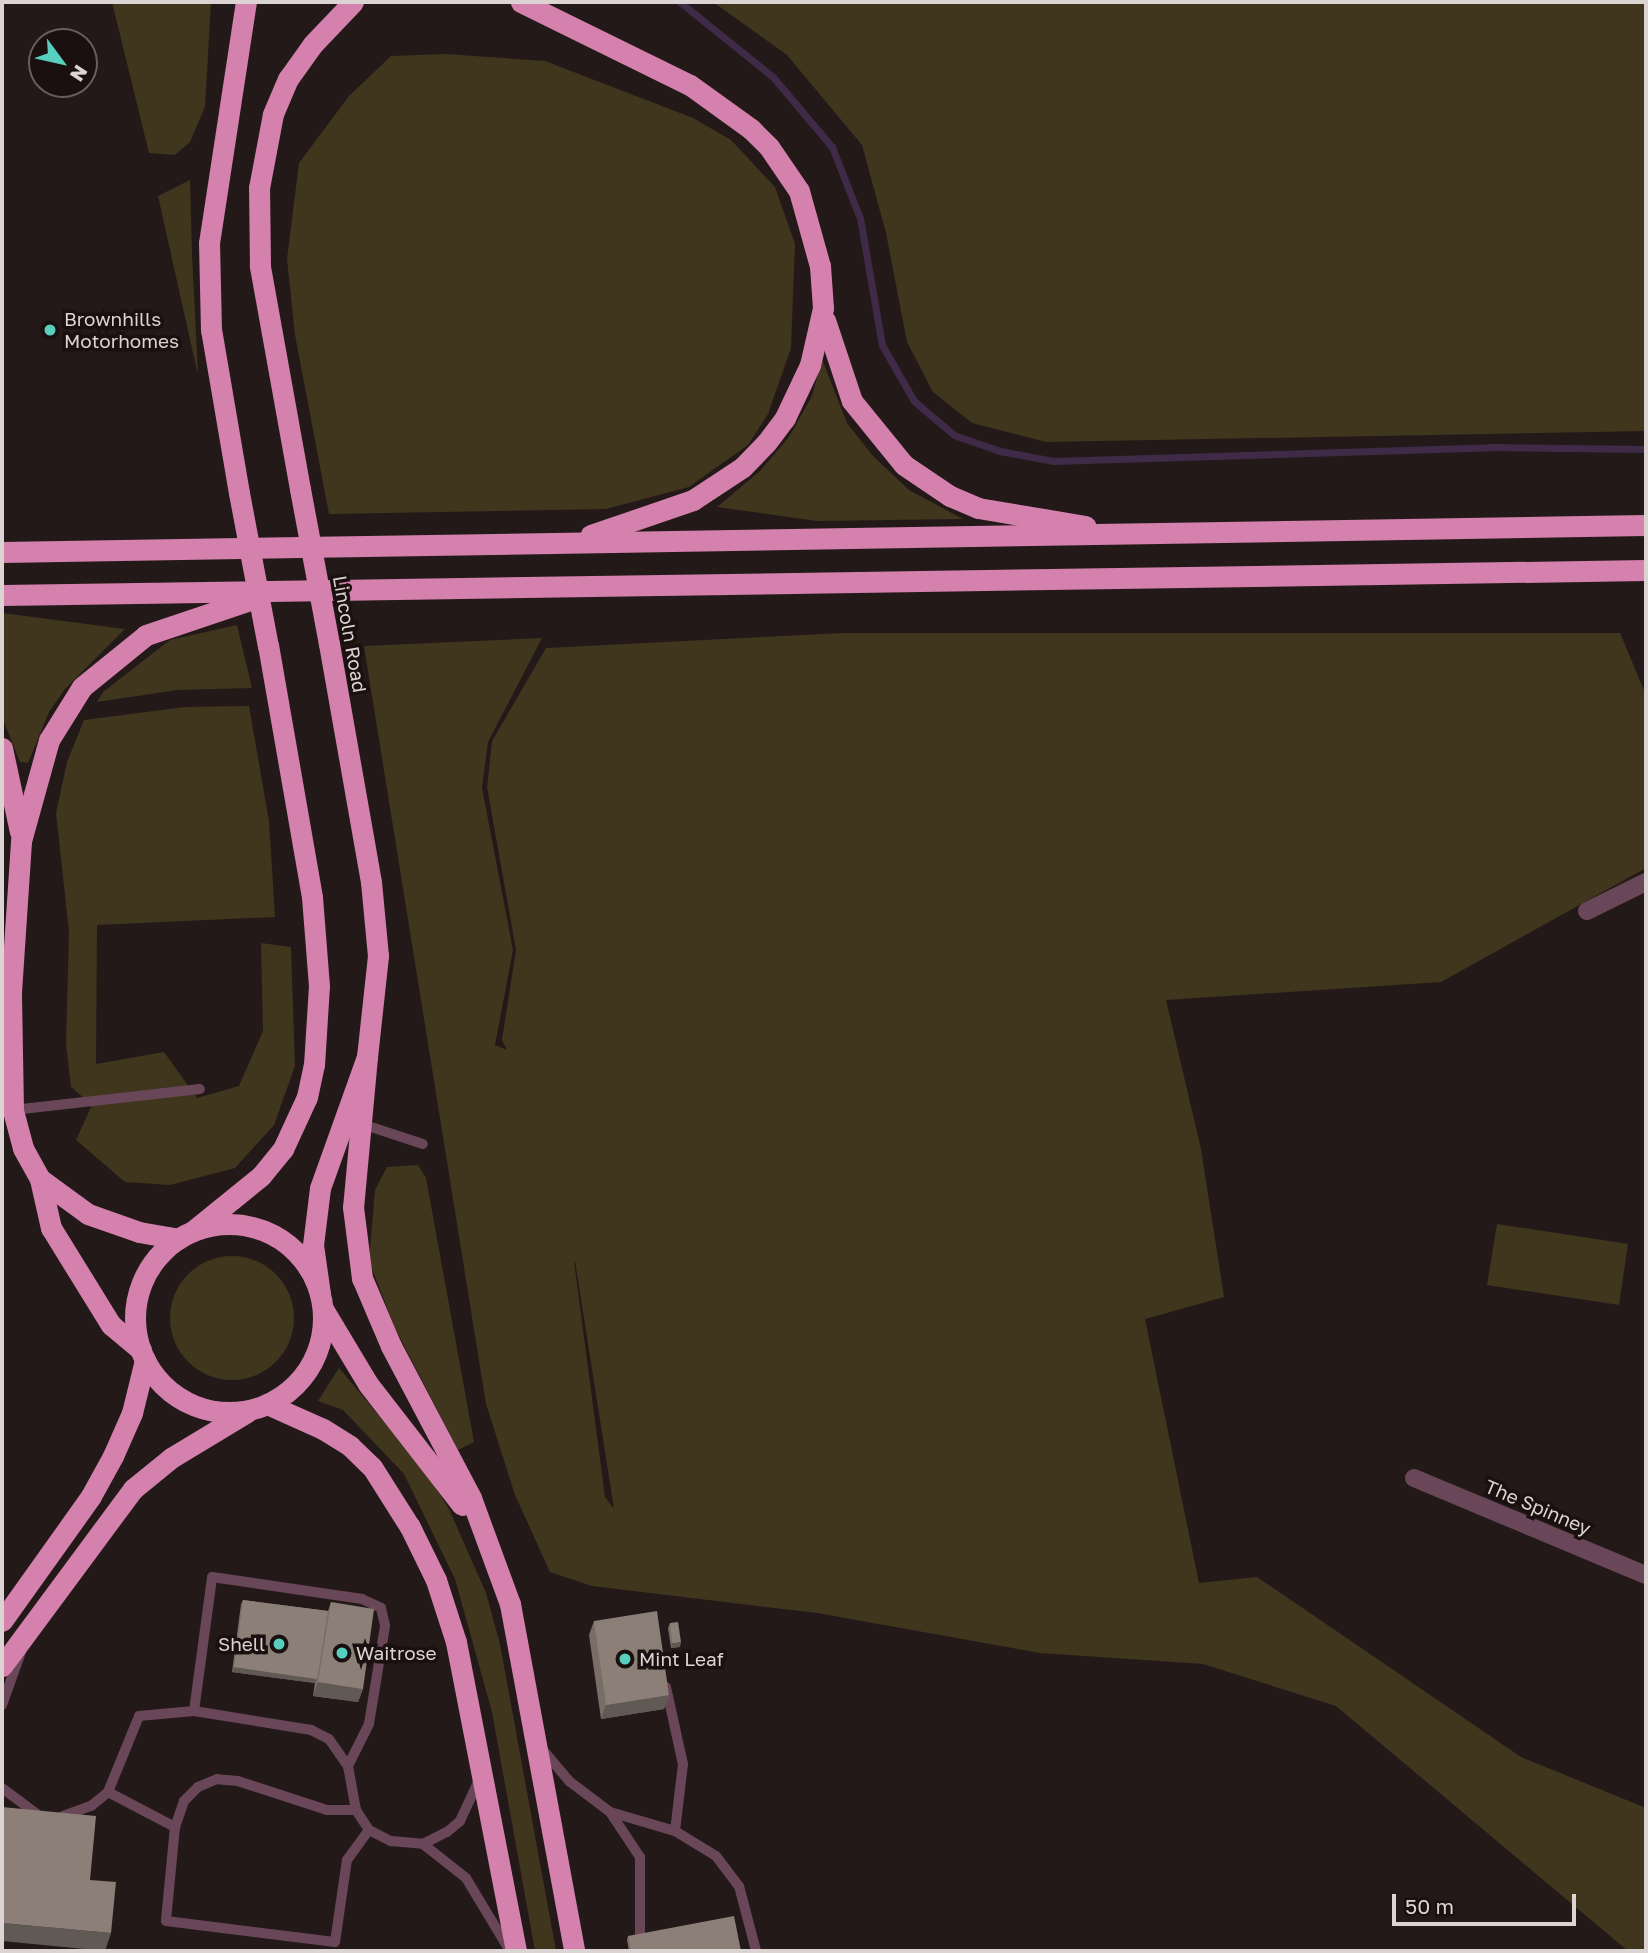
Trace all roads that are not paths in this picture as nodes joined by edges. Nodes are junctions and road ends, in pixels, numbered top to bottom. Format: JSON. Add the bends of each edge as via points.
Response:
{"nodes":[{"id":1,"x":246,"y":2,"type":"edge"},
{"id":2,"x":353,"y":2,"type":"edge"},
{"id":3,"x":521,"y":2,"type":"edge"},
{"id":4,"x":822,"y":308,"type":"junction"},
{"id":5,"x":1646,"y":524,"type":"edge"},
{"id":6,"x":1149,"y":535,"type":"junction"},
{"id":7,"x":569,"y":543,"type":"junction"},
{"id":8,"x":2,"y":552,"type":"edge"},
{"id":9,"x":1646,"y":570,"type":"edge"},
{"id":10,"x":282,"y":590,"type":"junction"},
{"id":11,"x":2,"y":595,"type":"edge"},
{"id":12,"x":2,"y":748,"type":"edge"},
{"id":13,"x":21,"y":841,"type":"junction"},
{"id":14,"x":1646,"y":882,"type":"edge"},
{"id":15,"x":1587,"y":911,"type":"dead end"},
{"id":16,"x":367,"y":1057,"type":"junction"},
{"id":17,"x":200,"y":1089,"type":"dead end"},
{"id":18,"x":13,"y":1110,"type":"junction"},
{"id":19,"x":362,"y":1124,"type":"junction"},
{"id":20,"x":423,"y":1144,"type":"dead end"},
{"id":21,"x":40,"y":1180,"type":"junction"},
{"id":22,"x":186,"y":1235,"type":"junction"},
{"id":23,"x":321,"y":1301,"type":"junction"},
{"id":24,"x":143,"y":1355,"type":"junction"},
{"id":25,"x":260,"y":1406,"type":"junction"},
{"id":26,"x":1414,"y":1478,"type":"dead end"},
{"id":27,"x":491,"y":1549,"type":"junction"},
{"id":28,"x":1646,"y":1575,"type":"edge"},
{"id":29,"x":2,"y":1621,"type":"edge"},
{"id":30,"x":29,"y":1628,"type":"junction"},
{"id":31,"x":2,"y":1666,"type":"edge"},
{"id":32,"x":664,"y":1675,"type":"edge"},
{"id":33,"x":2,"y":1705,"type":"edge"},
{"id":34,"x":194,"y":1711,"type":"junction"},
{"id":35,"x":535,"y":1740,"type":"junction"},
{"id":36,"x":348,"y":1766,"type":"junction"},
{"id":37,"x":482,"y":1773,"type":"junction"},
{"id":38,"x":2,"y":1789,"type":"edge"},
{"id":39,"x":108,"y":1792,"type":"junction"},
{"id":40,"x":356,"y":1810,"type":"junction"},
{"id":41,"x":610,"y":1812,"type":"junction"},
{"id":42,"x":175,"y":1827,"type":"junction"},
{"id":43,"x":369,"y":1830,"type":"junction"},
{"id":44,"x":675,"y":1830,"type":"junction"},
{"id":45,"x":423,"y":1844,"type":"junction"},
{"id":46,"x":510,"y":1951,"type":"edge"},
{"id":47,"x":516,"y":1951,"type":"edge"},
{"id":48,"x":574,"y":1951,"type":"edge"},
{"id":49,"x":640,"y":1951,"type":"edge"},
{"id":50,"x":756,"y":1951,"type":"edge"}],
"edges":[{"from":1,"to":22,"type":"highway","bridge":true,"via":[[213,197],[208,265],[211,330],[313,897],[319,986],[314,1065],[307,1097],[283,1149],[261,1176]]},
{"from":2,"to":16,"type":"highway","name":"Lincoln Road","bridge":true,"via":[[288,79],[270,125],[259,188],[260,266],[377,928],[376,1003]]},
{"from":3,"to":4,"type":"highway","via":[[690,85],[769,147],[809,215]]},
{"from":4,"to":6,"type":"highway","via":[[832,351],[852,401],[883,444],[925,481],[978,508]]},
{"from":4,"to":7,"type":"highway","via":[[800,391],[766,443],[743,467],[694,500]]},
{"from":5,"to":6,"type":"highway"},
{"from":6,"to":7,"type":"highway"},
{"from":7,"to":8,"type":"highway"},
{"from":9,"to":10,"type":"highway"},
{"from":10,"to":11,"type":"highway"},
{"from":10,"to":13,"type":"highway","via":[[170,624],[102,666],[69,704],[49,740]]},
{"from":12,"to":13,"type":"highway"},
{"from":13,"to":18,"type":"highway","via":[[11,992]]},
{"from":14,"to":15,"type":"street"},
{"from":16,"to":19,"type":"highway"},
{"from":16,"to":23,"type":"highway","name":"Lincoln Road","via":[[320,1188],[313,1245]]},
{"from":17,"to":18,"type":"lane"},
{"from":18,"to":21,"type":"highway","via":[[23,1148]]},
{"from":19,"to":20,"type":"lane"},
{"from":19,"to":27,"type":"highway","via":[[353,1207],[362,1278],[391,1346],[471,1498]]},
{"from":21,"to":22,"type":"highway","via":[[88,1214],[139,1232]]},
{"from":21,"to":24,"type":"highway","via":[[51,1228],[111,1325]]},
{"from":22,"to":23,"type":"highway","via":[[233,1224],[271,1234],[298,1254]]},
{"from":22,"to":24,"type":"highway","via":[[156,1258],[141,1285],[135,1315]]},
{"from":23,"to":25,"type":"highway","via":[[321,1335],[312,1360],[290,1389]]},
{"from":23,"to":27,"type":"highway","via":[[368,1384],[438,1470]]},
{"from":24,"to":25,"type":"highway","via":[[158,1380],[186,1401],[219,1411]]},
{"from":24,"to":29,"type":"highway","via":[[132,1413],[113,1456],[91,1496]]},
{"from":25,"to":30,"type":"highway","via":[[149,1473]]},
{"from":25,"to":37,"type":"highway","via":[[350,1446],[372,1468],[410,1527],[436,1580],[457,1642]]},
{"from":26,"to":28,"type":"street","name":"The Spinney"},
{"from":27,"to":35,"type":"highway","via":[[510,1604]]},
{"from":30,"to":31,"type":"highway"},
{"from":30,"to":33,"type":"lane"},
{"from":32,"to":44,"type":"lane","via":[[683,1764]]},
{"from":34,"to":36,"type":"lane","via":[[311,1730],[329,1739]]},
{"from":34,"to":36,"type":"lane","via":[[212,1577],[372,1602],[381,1608],[385,1626],[369,1724]]},
{"from":34,"to":39,"type":"lane","via":[[139,1716]]},
{"from":35,"to":41,"type":"lane","via":[[569,1781]]},
{"from":35,"to":48,"type":"highway"},
{"from":36,"to":40,"type":"lane"},
{"from":37,"to":45,"type":"lane","via":[[460,1821]]},
{"from":37,"to":47,"type":"highway"},
{"from":38,"to":39,"type":"lane","via":[[37,1814],[53,1816],[71,1816]]},
{"from":39,"to":42,"type":"lane"},
{"from":40,"to":42,"type":"lane","via":[[327,1810],[275,1790],[217,1779],[198,1787],[184,1801]]},
{"from":40,"to":43,"type":"lane"},
{"from":41,"to":44,"type":"lane"},
{"from":41,"to":49,"type":"lane","via":[[640,1857]]},
{"from":42,"to":43,"type":"lane","via":[[166,1921],[335,1942],[347,1860]]},
{"from":43,"to":45,"type":"lane","via":[[391,1841]]},
{"from":44,"to":50,"type":"lane","via":[[716,1856],[740,1886]]},
{"from":45,"to":46,"type":"lane","via":[[466,1878]]}]}
